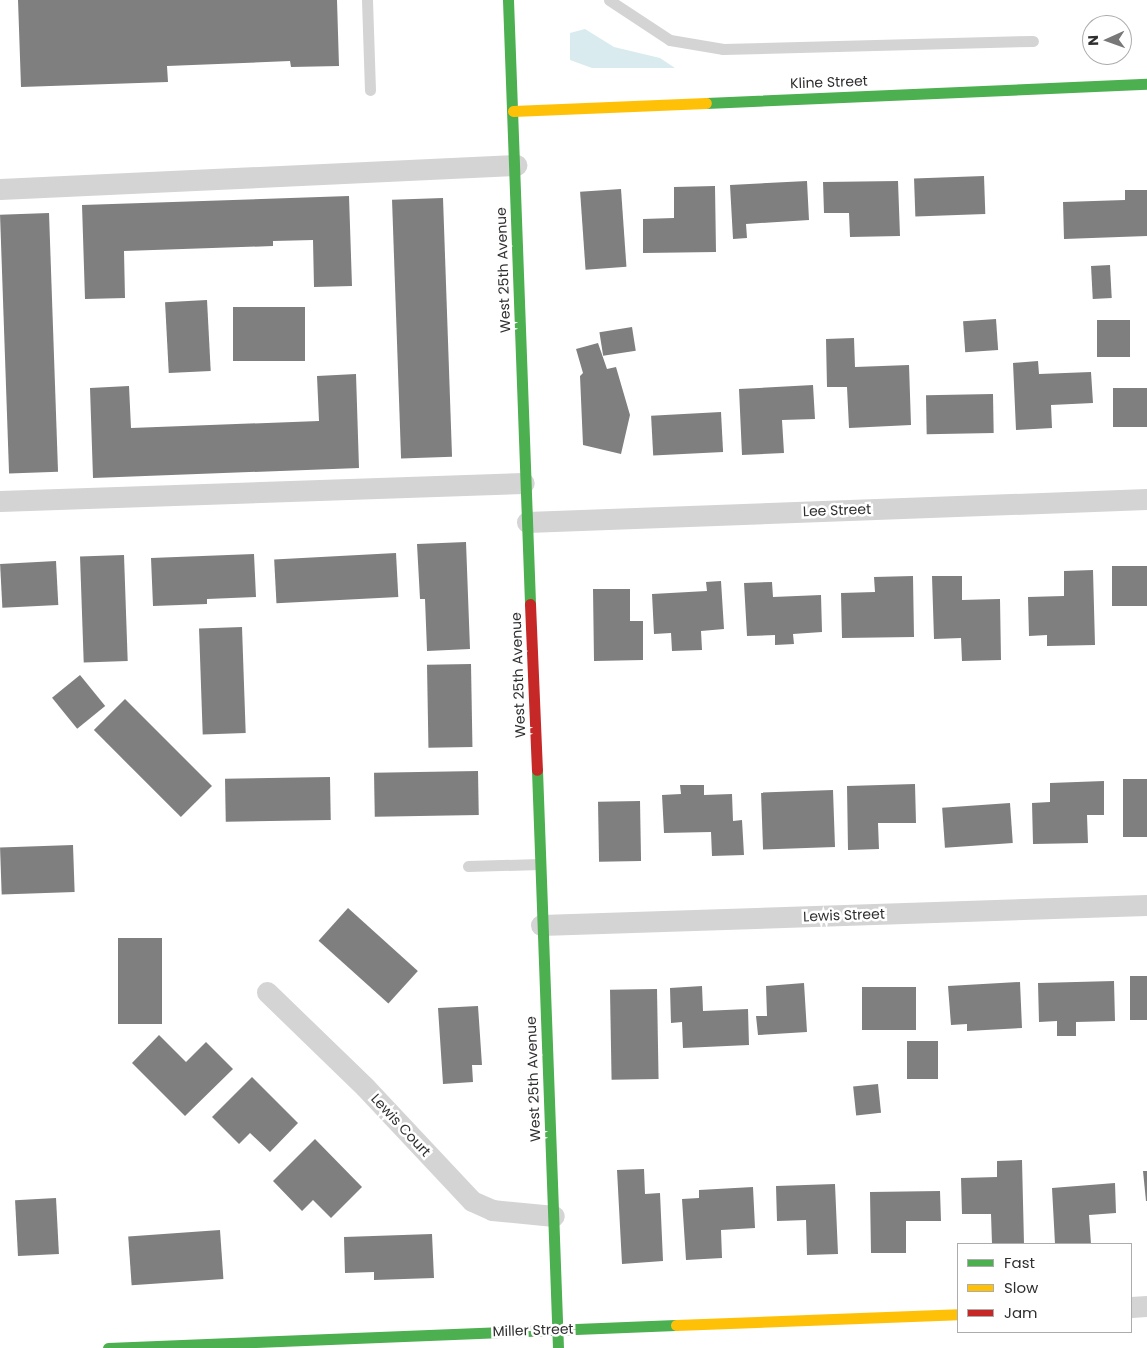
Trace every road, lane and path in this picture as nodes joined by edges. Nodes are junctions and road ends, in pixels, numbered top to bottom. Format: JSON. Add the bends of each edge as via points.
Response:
{"nodes":[{"id":1,"x":367,"y":0,"type":"edge"},
{"id":2,"x":508,"y":0,"type":"edge"},
{"id":3,"x":609,"y":0,"type":"edge"},
{"id":4,"x":1033,"y":41,"type":"dead end"},
{"id":5,"x":1147,"y":84,"type":"edge"},
{"id":6,"x":370,"y":90,"type":"dead end"},
{"id":7,"x":513,"y":111,"type":"junction"},
{"id":8,"x":516,"y":165,"type":"junction"},
{"id":9,"x":0,"y":189,"type":"edge"},
{"id":10,"x":524,"y":484,"type":"junction"},
{"id":11,"x":1147,"y":499,"type":"edge"},
{"id":12,"x":0,"y":502,"type":"edge"},
{"id":13,"x":527,"y":522,"type":"junction"},
{"id":14,"x":540,"y":864,"type":"junction"},
{"id":15,"x":468,"y":866,"type":"dead end"},
{"id":16,"x":1147,"y":905,"type":"edge"},
{"id":17,"x":541,"y":925,"type":"junction"},
{"id":18,"x":267,"y":992,"type":"dead end"},
{"id":19,"x":554,"y":1216,"type":"junction"},
{"id":20,"x":1147,"y":1306,"type":"edge"},
{"id":21,"x":1132,"y":1307,"type":"edge"},
{"id":22,"x":957,"y":1314,"type":"edge"},
{"id":23,"x":558,"y":1329,"type":"junction"},
{"id":24,"x":108,"y":1348,"type":"edge"},
{"id":25,"x":558,"y":1348,"type":"edge"}],
"edges":[{"from":1,"to":6,"type":"lane"},
{"from":2,"to":7,"type":"street","name":"West 25th Avenue"},
{"from":3,"to":4,"type":"lane","via":[[670,40],[723,49]]},
{"from":5,"to":7,"type":"street","name":"Kline Street"},
{"from":7,"to":8,"type":"street","name":"West 25th Avenue"},
{"from":8,"to":9,"type":"street"},
{"from":8,"to":10,"type":"street","name":"West 25th Avenue"},
{"from":10,"to":12,"type":"street"},
{"from":10,"to":13,"type":"street","name":"West 25th Avenue"},
{"from":11,"to":13,"type":"street","name":"Lee Street"},
{"from":13,"to":14,"type":"street","name":"West 25th Avenue"},
{"from":14,"to":15,"type":"lane"},
{"from":14,"to":17,"type":"street","name":"West 25th Avenue"},
{"from":16,"to":17,"type":"street","name":"Lewis Street"},
{"from":17,"to":19,"type":"street","name":"West 25th Avenue"},
{"from":18,"to":19,"type":"street","name":"Lewis Court","via":[[365,1087],[472,1201],[492,1210]]},
{"from":19,"to":23,"type":"street","name":"West 25th Avenue"},
{"from":20,"to":21,"type":"street"},
{"from":22,"to":23,"type":"street","name":"Miller Street"},
{"from":23,"to":24,"type":"street","name":"Miller Street"},
{"from":23,"to":25,"type":"street","name":"West 25th Avenue"}]}
